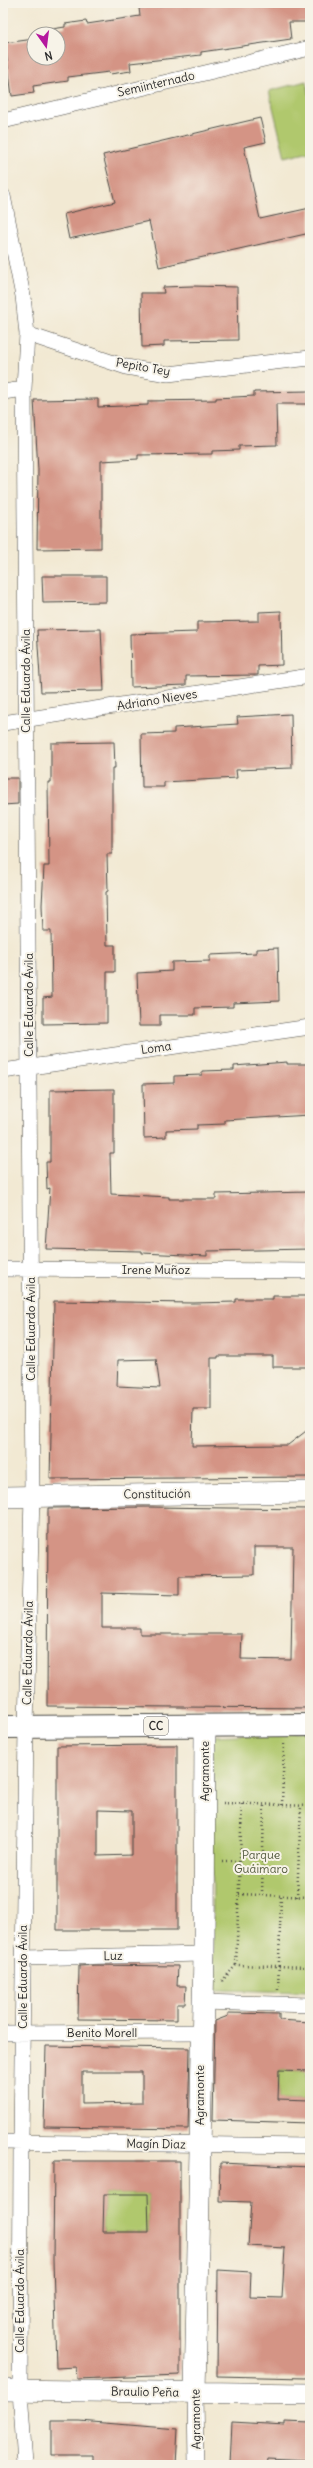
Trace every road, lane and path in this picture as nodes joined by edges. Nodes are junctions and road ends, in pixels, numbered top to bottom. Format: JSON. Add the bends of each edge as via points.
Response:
{"nodes":[{"id":1,"x":310,"y":48,"type":"edge"},
{"id":2,"x":3,"y":121,"type":"edge"},
{"id":3,"x":3,"y":196,"type":"edge"},
{"id":4,"x":27,"y":334,"type":"junction"},
{"id":5,"x":310,"y":358,"type":"edge"},
{"id":6,"x":24,"y":388,"type":"junction"},
{"id":7,"x":3,"y":392,"type":"edge"},
{"id":8,"x":310,"y":676,"type":"edge"},
{"id":9,"x":26,"y":720,"type":"junction"},
{"id":10,"x":3,"y":723,"type":"edge"},
{"id":11,"x":310,"y":1027,"type":"edge"},
{"id":12,"x":29,"y":1066,"type":"junction"},
{"id":13,"x":3,"y":1071,"type":"edge"},
{"id":14,"x":3,"y":1268,"type":"edge"},
{"id":15,"x":30,"y":1269,"type":"junction"},
{"id":16,"x":310,"y":1271,"type":"edge"},
{"id":17,"x":310,"y":1492,"type":"edge"},
{"id":18,"x":32,"y":1496,"type":"junction"},
{"id":19,"x":3,"y":1497,"type":"edge"},
{"id":20,"x":205,"y":1725,"type":"junction"},
{"id":21,"x":310,"y":1725,"type":"edge"},
{"id":22,"x":26,"y":1726,"type":"junction"},
{"id":23,"x":3,"y":1727,"type":"edge"},
{"id":24,"x":276,"y":1741,"type":"dead end"},
{"id":25,"x":284,"y":1741,"type":"junction"},
{"id":26,"x":290,"y":1741,"type":"dead end"},
{"id":27,"x":204,"y":1803,"type":"junction"},
{"id":28,"x":242,"y":1804,"type":"junction"},
{"id":29,"x":264,"y":1804,"type":"junction"},
{"id":30,"x":282,"y":1805,"type":"junction"},
{"id":31,"x":300,"y":1805,"type":"junction"},
{"id":32,"x":310,"y":1806,"type":"edge"},
{"id":33,"x":216,"y":1861,"type":"dead end"},
{"id":34,"x":240,"y":1861,"type":"junction"},
{"id":35,"x":239,"y":1894,"type":"junction"},
{"id":36,"x":262,"y":1895,"type":"junction"},
{"id":37,"x":281,"y":1896,"type":"junction"},
{"id":38,"x":297,"y":1897,"type":"junction"},
{"id":39,"x":310,"y":1898,"type":"edge"},
{"id":40,"x":204,"y":1954,"type":"junction"},
{"id":41,"x":23,"y":1958,"type":"junction"},
{"id":42,"x":279,"y":1966,"type":"junction"},
{"id":43,"x":310,"y":1968,"type":"edge"},
{"id":44,"x":270,"y":1990,"type":"dead end"},
{"id":45,"x":284,"y":1990,"type":"dead end"},
{"id":46,"x":278,"y":1997,"type":"junction"},
{"id":47,"x":202,"y":2002,"type":"junction"},
{"id":48,"x":310,"y":2005,"type":"edge"},
{"id":49,"x":201,"y":2032,"type":"junction"},
{"id":50,"x":3,"y":2033,"type":"edge"},
{"id":51,"x":23,"y":2033,"type":"junction"},
{"id":52,"x":3,"y":2142,"type":"edge"},
{"id":53,"x":22,"y":2142,"type":"junction"},
{"id":54,"x":200,"y":2145,"type":"junction"},
{"id":55,"x":310,"y":2146,"type":"edge"},
{"id":56,"x":11,"y":2390,"type":"edge"},
{"id":57,"x":195,"y":2393,"type":"junction"},
{"id":58,"x":310,"y":2394,"type":"edge"},
{"id":59,"x":25,"y":2465,"type":"edge"},
{"id":60,"x":196,"y":2465,"type":"edge"}],
"edges":[{"from":1,"to":2,"type":"street","name":"Semiinternado"},
{"from":3,"to":4,"type":"street","name":"Calle Eduardo Ávila","via":[[23,296]]},
{"from":4,"to":5,"type":"street","name":"Pepito Tey","via":[[126,367],[168,374]]},
{"from":4,"to":6,"type":"street","name":"Calle Eduardo Ávila"},
{"from":6,"to":7,"type":"street"},
{"from":6,"to":9,"type":"street","name":"Calle Eduardo Ávila"},
{"from":8,"to":9,"type":"street","name":"Adriano Nieves"},
{"from":9,"to":10,"type":"street","name":"Adriano Nieves"},
{"from":9,"to":12,"type":"street","name":"Calle Eduardo Ávila"},
{"from":11,"to":12,"type":"street","name":"Loma"},
{"from":12,"to":13,"type":"street","name":"Loma"},
{"from":12,"to":15,"type":"street","name":"Calle Eduardo Ávila"},
{"from":14,"to":15,"type":"street","name":"Irene Muñoz"},
{"from":15,"to":16,"type":"street","name":"Irene Muñoz"},
{"from":15,"to":18,"type":"street","name":"Calle Eduardo Ávila"},
{"from":17,"to":18,"type":"street","name":"Constitución"},
{"from":18,"to":19,"type":"street","name":"Constitución"},
{"from":18,"to":22,"type":"street","name":"Calle Eduardo Ávila"},
{"from":20,"to":21,"type":"highway","number":"CC"},
{"from":20,"to":22,"type":"highway","number":"CC"},
{"from":20,"to":27,"type":"street","name":"Agramonte"},
{"from":22,"to":23,"type":"highway","number":"CC"},
{"from":22,"to":41,"type":"street","name":"Calle Eduardo Ávila"},
{"from":24,"to":25,"type":"path"},
{"from":25,"to":26,"type":"path"},
{"from":25,"to":30,"type":"path"},
{"from":27,"to":28,"type":"path"},
{"from":27,"to":40,"type":"street","name":"Agramonte"},
{"from":28,"to":29,"type":"path"},
{"from":28,"to":34,"type":"path"},
{"from":29,"to":30,"type":"path"},
{"from":29,"to":36,"type":"path"},
{"from":30,"to":31,"type":"path"},
{"from":31,"to":32,"type":"path"},
{"from":31,"to":38,"type":"path"},
{"from":33,"to":34,"type":"path"},
{"from":34,"to":35,"type":"path"},
{"from":35,"to":36,"type":"path"},
{"from":35,"to":42,"type":"path","via":[[236,1965]]},
{"from":36,"to":37,"type":"path"},
{"from":37,"to":38,"type":"path"},
{"from":37,"to":42,"type":"path"},
{"from":38,"to":39,"type":"path"},
{"from":40,"to":41,"type":"street","name":"Luz"},
{"from":40,"to":47,"type":"street","name":"Agramonte"},
{"from":41,"to":51,"type":"street","name":"Calle Eduardo Ávila"},
{"from":42,"to":43,"type":"path"},
{"from":42,"to":46,"type":"path"},
{"from":44,"to":46,"type":"path"},
{"from":45,"to":46,"type":"path"},
{"from":46,"to":47,"type":"street"},
{"from":46,"to":48,"type":"street"},
{"from":47,"to":49,"type":"street","name":"Agramonte"},
{"from":49,"to":51,"type":"street","name":"Benito Morell"},
{"from":49,"to":54,"type":"street","name":"Agramonte"},
{"from":50,"to":51,"type":"street","name":"Benito Morell"},
{"from":51,"to":53,"type":"street","name":"Calle Eduardo Ávila"},
{"from":52,"to":53,"type":"street","name":"Magín Diaz"},
{"from":53,"to":54,"type":"street","name":"Magín Diaz"},
{"from":53,"to":56,"type":"street","name":"Calle Eduardo Ávila"},
{"from":54,"to":55,"type":"street","name":"Magín Diaz"},
{"from":54,"to":57,"type":"street","name":"Agramonte"},
{"from":56,"to":57,"type":"street","name":"Braulio Peña"},
{"from":56,"to":59,"type":"street","name":"Calle Eduardo Ávila"},
{"from":57,"to":58,"type":"street","name":"Braulio Peña"},
{"from":57,"to":60,"type":"street","name":"Agramonte"}]}
